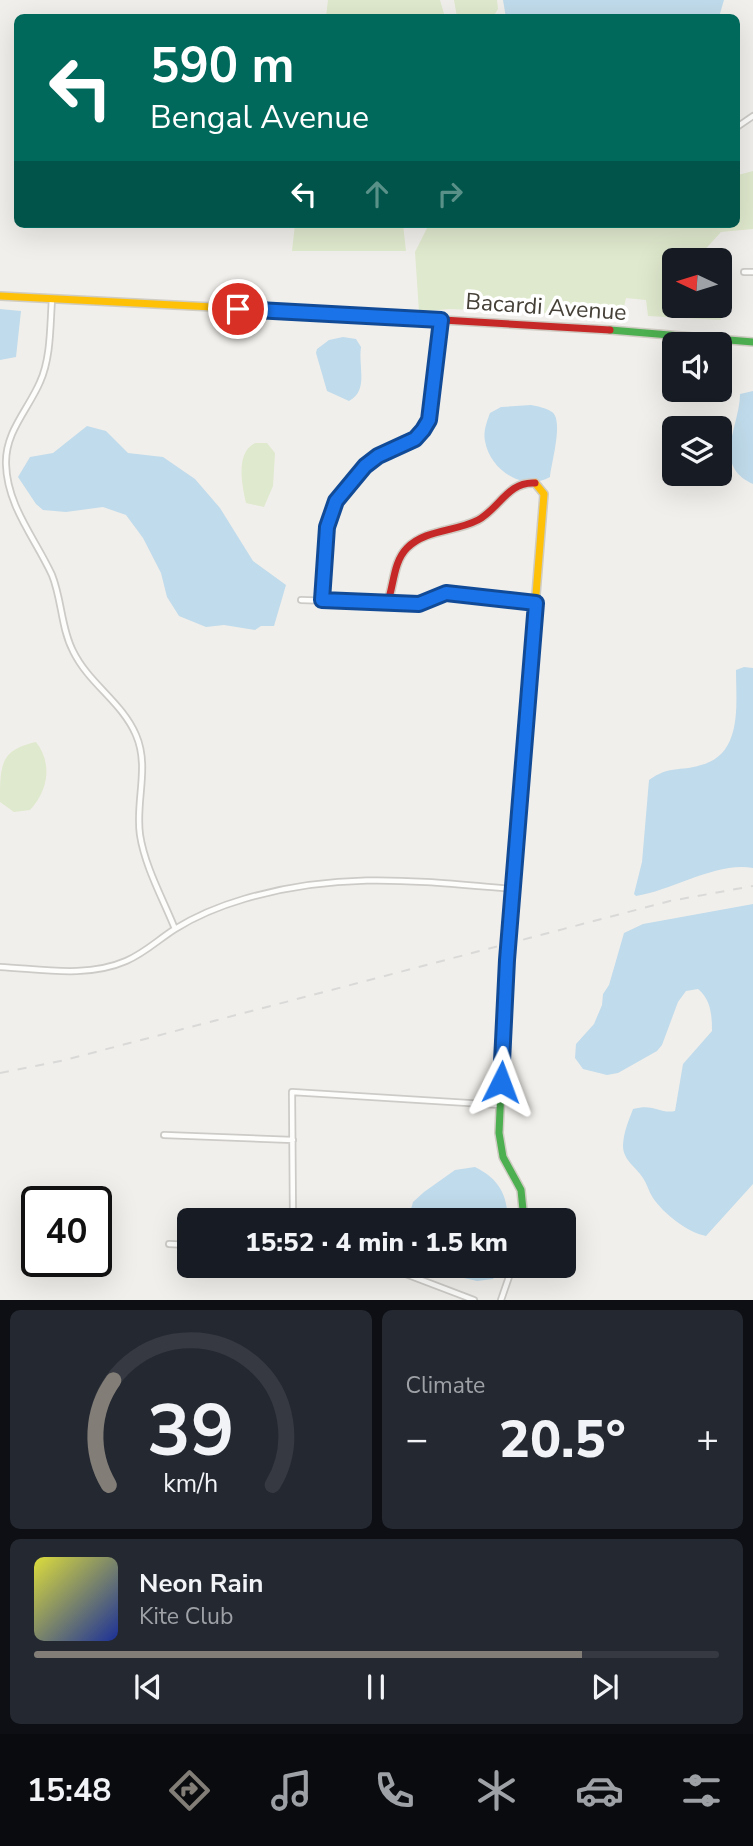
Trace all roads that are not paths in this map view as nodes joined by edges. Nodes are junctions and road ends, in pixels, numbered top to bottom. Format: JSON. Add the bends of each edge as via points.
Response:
{"nodes":[{"id":1,"x":744,"y":272,"type":"dead end"},
{"id":2,"x":753,"y":272,"type":"edge"},
{"id":3,"x":0,"y":296,"type":"edge"},
{"id":4,"x":52,"y":299,"type":"junction"},
{"id":5,"x":441,"y":320,"type":"junction"},
{"id":6,"x":753,"y":342,"type":"edge"},
{"id":7,"x":301,"y":600,"type":"dead end"},
{"id":8,"x":322,"y":600,"type":"junction"},
{"id":9,"x":536,"y":603,"type":"junction"},
{"id":10,"x":387,"y":604,"type":"junction"},
{"id":11,"x":513,"y":889,"type":"junction"},
{"id":12,"x":175,"y":929,"type":"junction"},
{"id":13,"x":0,"y":967,"type":"edge"},
{"id":14,"x":500,"y":1105,"type":"junction"},
{"id":15,"x":164,"y":1135,"type":"dead end"},
{"id":16,"x":293,"y":1140,"type":"junction"},
{"id":17,"x":293,"y":1208,"type":"edge"},
{"id":18,"x":523,"y":1208,"type":"edge"},
{"id":19,"x":169,"y":1244,"type":"dead end"},
{"id":20,"x":177,"y":1244,"type":"edge"},
{"id":21,"x":416,"y":1278,"type":"edge"},
{"id":22,"x":509,"y":1278,"type":"edge"},
{"id":23,"x":474,"y":1300,"type":"edge"},
{"id":24,"x":501,"y":1300,"type":"edge"}],
"edges":[{"from":1,"to":2,"type":"street"},
{"from":3,"to":4,"type":"street","name":"Bacardi Avenue"},
{"from":4,"to":5,"type":"street","name":"Bacardi Avenue"},
{"from":4,"to":12,"type":"street","via":[[46,367],[10,438],[7,483],[52,577],[73,652],[88,675],[121,708],[136,736],[143,768],[138,813],[141,837]]},
{"from":5,"to":6,"type":"street","name":"Bacardi Avenue"},
{"from":5,"to":8,"type":"street","via":[[429,420],[415,439],[365,466],[336,501],[327,527]]},
{"from":7,"to":8,"type":"street"},
{"from":8,"to":10,"type":"street"},
{"from":9,"to":10,"type":"street","via":[[446,593],[419,604]]},
{"from":9,"to":10,"type":"street","via":[[544,494],[536,483],[523,482],[480,519],[440,529],[405,549]]},
{"from":9,"to":11,"type":"street"},
{"from":11,"to":12,"type":"street","via":[[387,879],[319,883],[241,900]]},
{"from":11,"to":14,"type":"street"},
{"from":12,"to":13,"type":"street","via":[[145,951],[102,969]]},
{"from":14,"to":16,"type":"street","via":[[292,1092]]},
{"from":14,"to":18,"type":"street","via":[[500,1147],[521,1190]]},
{"from":15,"to":16,"type":"street"},
{"from":16,"to":17,"type":"street"},
{"from":19,"to":20,"type":"street"},
{"from":21,"to":23,"type":"street"},
{"from":22,"to":24,"type":"street"}]}
